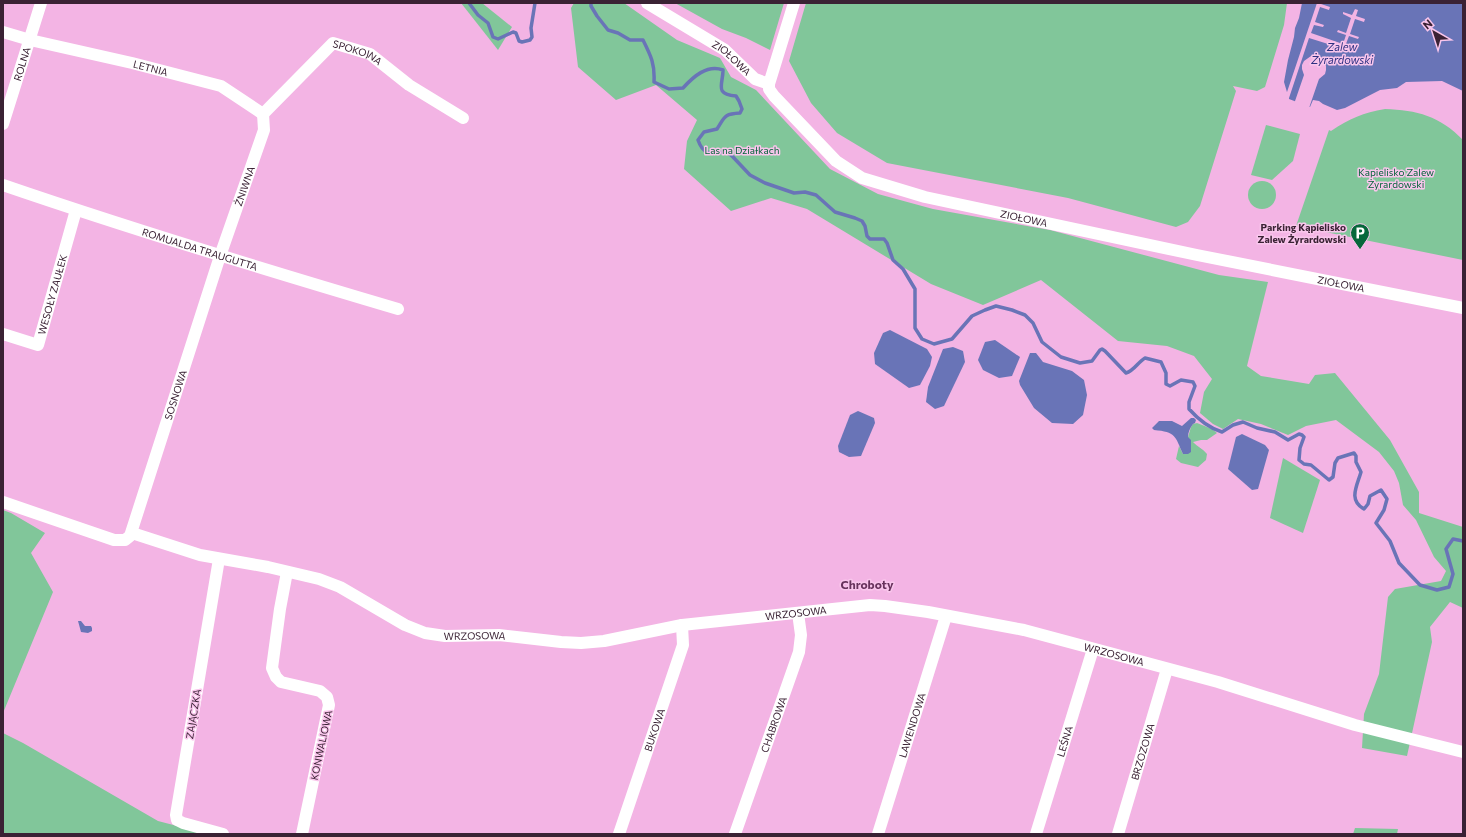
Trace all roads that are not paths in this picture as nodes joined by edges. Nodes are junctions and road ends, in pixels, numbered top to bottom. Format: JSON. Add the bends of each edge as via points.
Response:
{"nodes":[{"id":1,"x":41,"y":3,"type":"edge"},
{"id":2,"x":648,"y":3,"type":"edge"},
{"id":3,"x":794,"y":3,"type":"edge"},
{"id":4,"x":3,"y":32,"type":"edge"},
{"id":5,"x":30,"y":40,"type":"junction"},
{"id":6,"x":769,"y":84,"type":"junction"},
{"id":7,"x":263,"y":114,"type":"junction"},
{"id":8,"x":463,"y":118,"type":"dead end"},
{"id":9,"x":3,"y":124,"type":"edge"},
{"id":10,"x":3,"y":185,"type":"edge"},
{"id":11,"x":76,"y":210,"type":"junction"},
{"id":12,"x":220,"y":256,"type":"junction"},
{"id":13,"x":398,"y":308,"type":"dead end"},
{"id":14,"x":1463,"y":308,"type":"edge"},
{"id":15,"x":3,"y":334,"type":"edge"},
{"id":16,"x":3,"y":502,"type":"edge"},
{"id":17,"x":132,"y":533,"type":"junction"},
{"id":18,"x":219,"y":559,"type":"junction"},
{"id":19,"x":287,"y":572,"type":"junction"},
{"id":20,"x":798,"y":614,"type":"junction"},
{"id":21,"x":946,"y":616,"type":"junction"},
{"id":22,"x":682,"y":625,"type":"junction"},
{"id":23,"x":1093,"y":649,"type":"junction"},
{"id":24,"x":1167,"y":669,"type":"junction"},
{"id":25,"x":1463,"y":752,"type":"edge"},
{"id":26,"x":223,"y":834,"type":"edge"},
{"id":27,"x":302,"y":834,"type":"edge"},
{"id":28,"x":619,"y":834,"type":"edge"},
{"id":29,"x":735,"y":834,"type":"edge"},
{"id":30,"x":878,"y":834,"type":"edge"},
{"id":31,"x":1036,"y":834,"type":"edge"},
{"id":32,"x":1118,"y":834,"type":"edge"}],
"edges":[{"from":1,"to":5,"type":"street","name":"ROLNA"},
{"from":2,"to":6,"type":"street","name":"ZIOŁOWA","via":[[725,50],[755,78]]},
{"from":3,"to":6,"type":"street"},
{"from":4,"to":5,"type":"street","name":"LETNIA"},
{"from":5,"to":7,"type":"street","name":"LETNIA","via":[[221,86]]},
{"from":5,"to":9,"type":"street","name":"ROLNA"},
{"from":6,"to":14,"type":"street","name":"ZIOŁOWA","via":[[774,96],[836,161],[862,178],[933,199]]},
{"from":7,"to":8,"type":"street","name":"SPOKOJNA","via":[[333,43],[370,54],[409,85]]},
{"from":7,"to":12,"type":"street","name":"ŻNIWNA","via":[[264,130]]},
{"from":10,"to":11,"type":"street","name":"ROMUALDA TRAUGUTTA"},
{"from":11,"to":12,"type":"street","name":"ROMUALDA TRAUGUTTA"},
{"from":11,"to":15,"type":"street","name":"WESOŁY ZAUŁEK","via":[[38,345]]},
{"from":12,"to":13,"type":"street","name":"ROMUALDA TRAUGUTTA"},
{"from":12,"to":17,"type":"street","name":"SOSNOWA"},
{"from":16,"to":17,"type":"street","via":[[114,540],[128,539]]},
{"from":17,"to":18,"type":"street","name":"WRZOSOWA"},
{"from":18,"to":19,"type":"street","name":"WRZOSOWA"},
{"from":18,"to":26,"type":"street","name":"ZAJĄCZKA","via":[[176,815],[177,820],[183,823]]},
{"from":19,"to":22,"type":"street","name":"WRZOSOWA","via":[[340,587],[405,625],[425,633],[445,636],[499,635],[581,643],[604,641]]},
{"from":19,"to":27,"type":"street","name":"KONWALIOWA","via":[[272,668],[281,682],[320,691],[327,697],[329,705]]},
{"from":20,"to":21,"type":"street","name":"WRZOSOWA","via":[[870,605]]},
{"from":20,"to":22,"type":"street","name":"WRZOSOWA"},
{"from":20,"to":29,"type":"street","name":"CHABROWA","via":[[801,635],[799,652]]},
{"from":21,"to":23,"type":"street","name":"WRZOSOWA","via":[[1024,630]]},
{"from":21,"to":30,"type":"street","name":"LAWENDOWA"},
{"from":22,"to":28,"type":"street","name":"BUKOWA","via":[[683,645]]},
{"from":23,"to":24,"type":"street","name":"WRZOSOWA"},
{"from":23,"to":31,"type":"street","name":"LEŚNA"},
{"from":24,"to":25,"type":"street","name":"WRZOSOWA","via":[[1218,682],[1355,725]]},
{"from":24,"to":32,"type":"street","name":"BRZOZOWA"}]}
